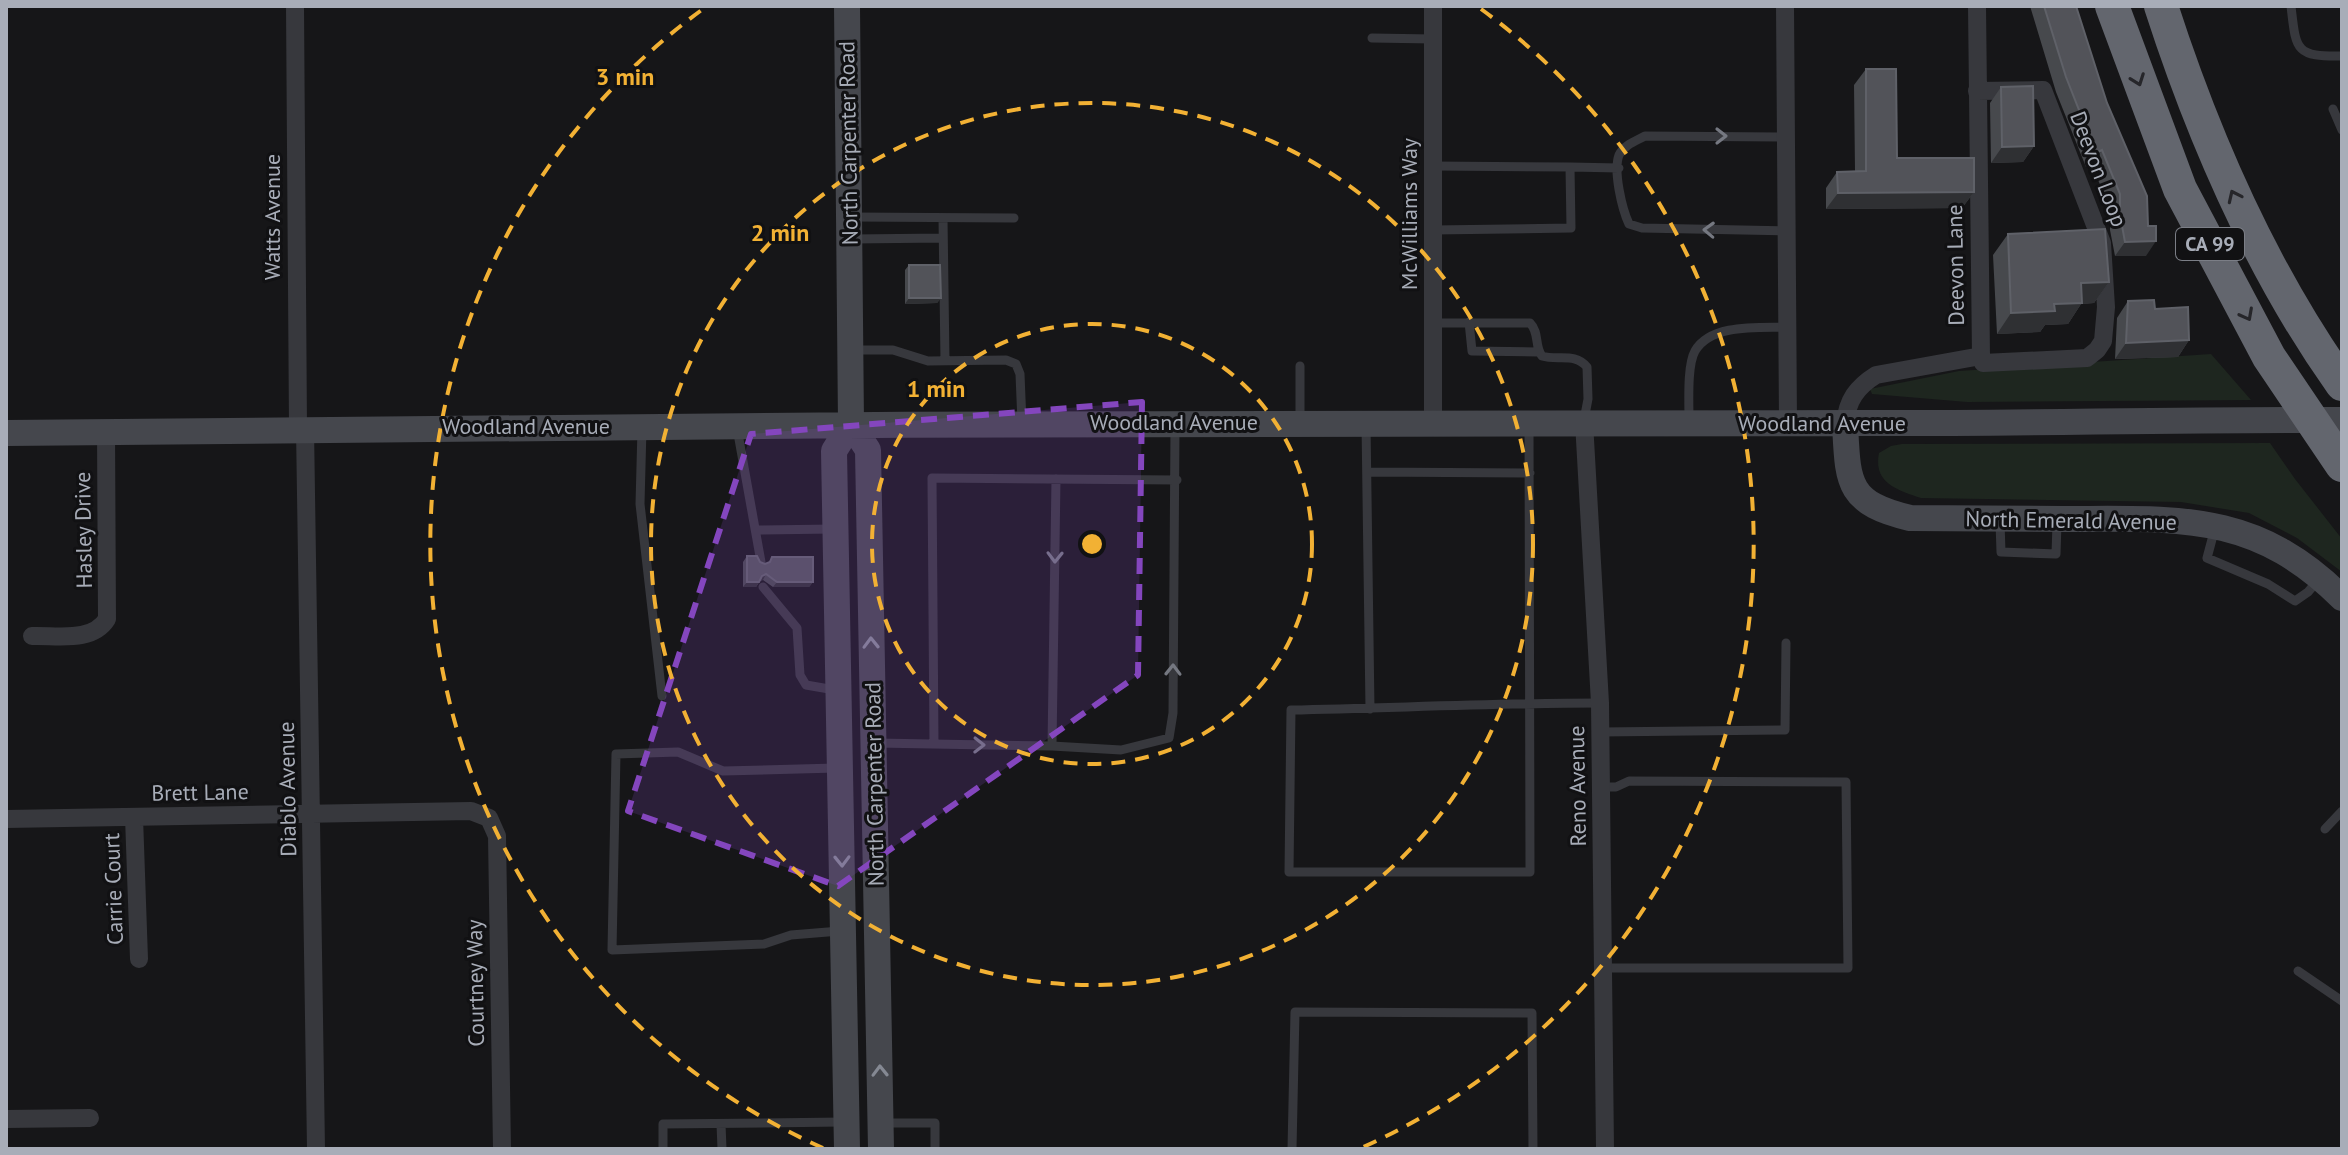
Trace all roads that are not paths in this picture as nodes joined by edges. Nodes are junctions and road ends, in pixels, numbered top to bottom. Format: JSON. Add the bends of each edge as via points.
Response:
{"nodes":[{"id":1,"x":295,"y":6,"type":"edge"},
{"id":2,"x":847,"y":6,"type":"edge"},
{"id":3,"x":1433,"y":6,"type":"edge"},
{"id":4,"x":1785,"y":6,"type":"edge"},
{"id":5,"x":1977,"y":6,"type":"edge"},
{"id":6,"x":2112,"y":6,"type":"edge"},
{"id":7,"x":2161,"y":6,"type":"edge"},
{"id":8,"x":2291,"y":6,"type":"edge"},
{"id":9,"x":1372,"y":38,"type":"dead end"},
{"id":10,"x":1433,"y":39,"type":"junction"},
{"id":11,"x":2342,"y":56,"type":"edge"},
{"id":12,"x":1977,"y":91,"type":"junction"},
{"id":13,"x":2333,"y":109,"type":"dead end"},
{"id":14,"x":2342,"y":130,"type":"edge"},
{"id":15,"x":1786,"y":137,"type":"junction"},
{"id":16,"x":1433,"y":166,"type":"junction"},
{"id":17,"x":1570,"y":167,"type":"junction"},
{"id":18,"x":1619,"y":168,"type":"junction"},
{"id":19,"x":943,"y":218,"type":"junction"},
{"id":20,"x":1014,"y":218,"type":"dead end"},
{"id":21,"x":849,"y":228,"type":"junction"},
{"id":22,"x":1433,"y":230,"type":"junction"},
{"id":23,"x":1787,"y":231,"type":"junction"},
{"id":24,"x":943,"y":238,"type":"junction"},
{"id":25,"x":1469,"y":322,"type":"junction"},
{"id":26,"x":1433,"y":323,"type":"junction"},
{"id":27,"x":1788,"y":327,"type":"junction"},
{"id":28,"x":850,"y":350,"type":"junction"},
{"id":29,"x":1538,"y":352,"type":"junction"},
{"id":30,"x":1981,"y":356,"type":"junction"},
{"id":31,"x":945,"y":361,"type":"junction"},
{"id":32,"x":1300,"y":366,"type":"dead end"},
{"id":33,"x":2342,"y":384,"type":"edge"},
{"id":34,"x":2342,"y":420,"type":"edge"},
{"id":35,"x":1433,"y":421,"type":"junction"},
{"id":36,"x":1175,"y":422,"type":"junction"},
{"id":37,"x":1300,"y":422,"type":"junction"},
{"id":38,"x":1366,"y":422,"type":"junction"},
{"id":39,"x":1529,"y":422,"type":"junction"},
{"id":40,"x":1584,"y":422,"type":"junction"},
{"id":41,"x":1788,"y":422,"type":"junction"},
{"id":42,"x":1022,"y":423,"type":"junction"},
{"id":43,"x":1689,"y":423,"type":"junction"},
{"id":44,"x":736,"y":424,"type":"junction"},
{"id":45,"x":851,"y":424,"type":"junction"},
{"id":46,"x":1845,"y":424,"type":"junction"},
{"id":47,"x":642,"y":425,"type":"junction"},
{"id":48,"x":301,"y":428,"type":"junction"},
{"id":49,"x":106,"y":431,"type":"junction"},
{"id":50,"x":6,"y":433,"type":"edge"},
{"id":51,"x":2342,"y":465,"type":"edge"},
{"id":52,"x":1368,"y":472,"type":"junction"},
{"id":53,"x":1530,"y":473,"type":"junction"},
{"id":54,"x":1056,"y":479,"type":"junction"},
{"id":55,"x":1177,"y":480,"type":"junction"},
{"id":56,"x":2216,"y":525,"type":"junction"},
{"id":57,"x":835,"y":529,"type":"junction"},
{"id":58,"x":756,"y":530,"type":"junction"},
{"id":59,"x":761,"y":562,"type":"edge"},
{"id":60,"x":2321,"y":577,"type":"junction"},
{"id":61,"x":763,"y":587,"type":"edge"},
{"id":62,"x":2342,"y":598,"type":"edge"},
{"id":63,"x":32,"y":636,"type":"dead end"},
{"id":64,"x":1786,"y":643,"type":"dead end"},
{"id":65,"x":838,"y":690,"type":"junction"},
{"id":66,"x":662,"y":696,"type":"dead end"},
{"id":67,"x":1600,"y":703,"type":"junction"},
{"id":68,"x":1528,"y":705,"type":"junction"},
{"id":69,"x":1370,"y":709,"type":"junction"},
{"id":70,"x":1601,"y":732,"type":"junction"},
{"id":71,"x":873,"y":743,"type":"junction"},
{"id":72,"x":934,"y":744,"type":"junction"},
{"id":73,"x":1052,"y":746,"type":"junction"},
{"id":74,"x":840,"y":779,"type":"junction"},
{"id":75,"x":1601,"y":787,"type":"junction"},
{"id":76,"x":2342,"y":811,"type":"edge"},
{"id":77,"x":311,"y":814,"type":"junction"},
{"id":78,"x":134,"y":817,"type":"junction"},
{"id":79,"x":489,"y":818,"type":"joint"},
{"id":80,"x":6,"y":819,"type":"edge"},
{"id":81,"x":2325,"y":829,"type":"dead end"},
{"id":82,"x":843,"y":931,"type":"junction"},
{"id":83,"x":877,"y":958,"type":"junction"},
{"id":84,"x":139,"y":959,"type":"dead end"},
{"id":85,"x":1603,"y":968,"type":"junction"},
{"id":86,"x":2298,"y":971,"type":"dead end"},
{"id":87,"x":2342,"y":1001,"type":"edge"},
{"id":88,"x":846,"y":1075,"type":"junction"},
{"id":89,"x":90,"y":1118,"type":"dead end"},
{"id":90,"x":6,"y":1119,"type":"edge"},
{"id":91,"x":847,"y":1122,"type":"junction"},
{"id":92,"x":721,"y":1124,"type":"junction"},
{"id":93,"x":881,"y":1136,"type":"edge"},
{"id":94,"x":316,"y":1149,"type":"edge"},
{"id":95,"x":502,"y":1149,"type":"edge"},
{"id":96,"x":663,"y":1149,"type":"edge"},
{"id":97,"x":722,"y":1149,"type":"edge"},
{"id":98,"x":847,"y":1149,"type":"edge"},
{"id":99,"x":862,"y":1149,"type":"edge"},
{"id":100,"x":935,"y":1149,"type":"edge"},
{"id":101,"x":1292,"y":1149,"type":"edge"},
{"id":102,"x":1533,"y":1149,"type":"edge"},
{"id":103,"x":1605,"y":1149,"type":"edge"}],
"edges":[{"from":1,"to":48,"type":"street","name":"Watts Avenue"},
{"from":2,"to":21,"type":"street","name":"North Carpenter Road"},
{"from":3,"to":10,"type":"street","name":"McWilliams Way"},
{"from":4,"to":15,"type":"street"},
{"from":5,"to":12,"type":"street","name":"Deevon Lane"},
{"from":6,"to":51,"type":"highway","number":"CA 99","one_way":true,"via":[[2180,189],[2269,357]]},
{"from":33,"to":7,"type":"highway","number":"CA 99","one_way":true,"via":[[2315,346],[2234,198]]},
{"from":8,"to":11,"type":"lane","via":[[2301,50]]},
{"from":9,"to":10,"type":"lane"},
{"from":10,"to":16,"type":"street","name":"McWilliams Way"},
{"from":12,"to":30,"type":"street","name":"Deevon Lane"},
{"from":12,"to":30,"type":"street","name":"Deevon Loop","via":[[2043,90],[2102,243],[2106,307],[2103,341],[2087,358],[1983,363]]},
{"from":13,"to":14,"type":"lane"},
{"from":18,"to":15,"type":"lane","one_way":true,"via":[[1625,147],[1645,136]]},
{"from":15,"to":23,"type":"street"},
{"from":16,"to":17,"type":"lane"},
{"from":16,"to":22,"type":"street","name":"McWilliams Way"},
{"from":17,"to":18,"type":"lane"},
{"from":17,"to":22,"type":"lane","via":[[1571,228]]},
{"from":23,"to":18,"type":"lane","one_way":true,"via":[[1629,224]]},
{"from":19,"to":20,"type":"lane"},
{"from":19,"to":21,"type":"lane"},
{"from":19,"to":24,"type":"lane"},
{"from":21,"to":24,"type":"lane"},
{"from":21,"to":28,"type":"street","name":"North Carpenter Road"},
{"from":22,"to":26,"type":"street","name":"McWilliams Way"},
{"from":23,"to":27,"type":"street"},
{"from":24,"to":31,"type":"lane"},
{"from":25,"to":26,"type":"lane"},
{"from":25,"to":29,"type":"lane","via":[[1530,323],[1538,336]]},
{"from":25,"to":29,"type":"lane","via":[[1472,351]]},
{"from":26,"to":35,"type":"street","name":"McWilliams Way"},
{"from":27,"to":41,"type":"street"},
{"from":27,"to":43,"type":"lane","via":[[1725,331],[1706,339],[1691,363]]},
{"from":28,"to":31,"type":"lane","via":[[893,350]]},
{"from":28,"to":45,"type":"street","name":"North Carpenter Road"},
{"from":29,"to":40,"type":"lane","via":[[1547,358],[1574,357],[1587,367]]},
{"from":30,"to":46,"type":"street","name":"Deevon Lane","via":[[1876,375],[1851,397]]},
{"from":31,"to":42,"type":"lane","via":[[1016,364]]},
{"from":32,"to":37,"type":"lane"},
{"from":34,"to":46,"type":"street","name":"Woodland Avenue"},
{"from":35,"to":38,"type":"street","name":"Woodland Avenue"},
{"from":35,"to":39,"type":"street","name":"Woodland Avenue"},
{"from":36,"to":37,"type":"street","name":"Woodland Avenue"},
{"from":36,"to":42,"type":"street","name":"Woodland Avenue"},
{"from":36,"to":55,"type":"lane"},
{"from":37,"to":38,"type":"street","name":"Woodland Avenue"},
{"from":38,"to":52,"type":"lane"},
{"from":39,"to":40,"type":"street","name":"Woodland Avenue"},
{"from":39,"to":53,"type":"lane"},
{"from":40,"to":43,"type":"street","name":"Woodland Avenue"},
{"from":40,"to":67,"type":"street","name":"Reno Avenue"},
{"from":41,"to":43,"type":"street","name":"Woodland Avenue"},
{"from":41,"to":46,"type":"street","name":"Woodland Avenue"},
{"from":42,"to":45,"type":"street","name":"Woodland Avenue"},
{"from":44,"to":45,"type":"street","name":"Woodland Avenue"},
{"from":44,"to":47,"type":"street","name":"Woodland Avenue"},
{"from":44,"to":58,"type":"lane"},
{"from":45,"to":57,"type":"street","name":"North Carpenter Road","via":[[834,451]]},
{"from":71,"to":45,"type":"street","name":"North Carpenter Road","one_way":true,"via":[[868,450]]},
{"from":46,"to":56,"type":"street","name":"North Emerald Avenue","via":[[1853,487],[1876,508],[1910,518],[2155,519]]},
{"from":47,"to":48,"type":"street","name":"Woodland Avenue"},
{"from":47,"to":66,"type":"lane","via":[[640,504]]},
{"from":48,"to":49,"type":"street","name":"Woodland Avenue"},
{"from":48,"to":77,"type":"street","name":"Diablo Avenue"},
{"from":49,"to":50,"type":"street","name":"Woodland Avenue"},
{"from":49,"to":63,"type":"street","name":"Hasley Drive","via":[[108,609],[102,627],[83,635]]},
{"from":52,"to":53,"type":"lane"},
{"from":52,"to":69,"type":"lane"},
{"from":53,"to":68,"type":"lane"},
{"from":54,"to":55,"type":"lane"},
{"from":54,"to":72,"type":"lane","via":[[932,478]]},
{"from":54,"to":73,"type":"lane","one_way":true},
{"from":73,"to":55,"type":"lane","one_way":true,"via":[[1121,750],[1169,738]]},
{"from":56,"to":60,"type":"street","name":"North Emerald Avenue","via":[[2282,551]]},
{"from":56,"to":60,"type":"lane","via":[[2207,558],[2295,601]]},
{"from":57,"to":58,"type":"lane"},
{"from":57,"to":65,"type":"street","name":"North Carpenter Road"},
{"from":58,"to":59,"type":"lane"},
{"from":60,"to":62,"type":"street","name":"North Emerald Avenue"},
{"from":61,"to":65,"type":"lane","via":[[797,628],[800,675],[806,685]]},
{"from":64,"to":70,"type":"lane","via":[[1785,730]]},
{"from":65,"to":74,"type":"street","name":"North Carpenter Road"},
{"from":67,"to":68,"type":"lane"},
{"from":67,"to":70,"type":"street","name":"Reno Avenue"},
{"from":68,"to":69,"type":"lane"},
{"from":68,"to":69,"type":"lane","via":[[1530,872],[1289,872],[1291,710]]},
{"from":70,"to":75,"type":"street","name":"Reno Avenue"},
{"from":71,"to":72,"type":"lane"},
{"from":71,"to":83,"type":"street","name":"North Carpenter Road"},
{"from":72,"to":73,"type":"lane","one_way":true},
{"from":74,"to":82,"type":"street","name":"North Carpenter Road","one_way":true},
{"from":74,"to":82,"type":"lane","via":[[723,771],[678,752],[616,754],[612,950],[764,944],[791,935]]},
{"from":74,"to":83,"type":"street","via":[[860,840],[861,943],[867,956]]},
{"from":75,"to":85,"type":"street","name":"Reno Avenue"},
{"from":75,"to":85,"type":"lane","via":[[1629,781],[1846,782],[1848,968]]},
{"from":76,"to":81,"type":"lane"},
{"from":77,"to":78,"type":"street","name":"Brett Lane"},
{"from":77,"to":79,"type":"street","name":"Brett Lane","via":[[471,811]]},
{"from":77,"to":94,"type":"street","name":"Diablo Avenue"},
{"from":78,"to":80,"type":"street","name":"Brett Lane"},
{"from":78,"to":84,"type":"street","name":"Carrie Court"},
{"from":79,"to":95,"type":"street","name":"Courtney Way","via":[[497,836]]},
{"from":82,"to":88,"type":"street","name":"North Carpenter Road"},
{"from":93,"to":83,"type":"street","name":"North Carpenter Road","one_way":true},
{"from":85,"to":103,"type":"street","name":"Reno Avenue"},
{"from":86,"to":87,"type":"lane"},
{"from":88,"to":91,"type":"street","name":"North Carpenter Road"},
{"from":88,"to":99,"type":"street","via":[[862,1122]]},
{"from":89,"to":90,"type":"street"},
{"from":91,"to":92,"type":"lane"},
{"from":91,"to":98,"type":"street","name":"North Carpenter Road"},
{"from":92,"to":96,"type":"lane","via":[[663,1124]]},
{"from":92,"to":97,"type":"lane"},
{"from":93,"to":100,"type":"lane","via":[[935,1123]]},
{"from":101,"to":102,"type":"lane","via":[[1295,1012],[1532,1013]]}]}
